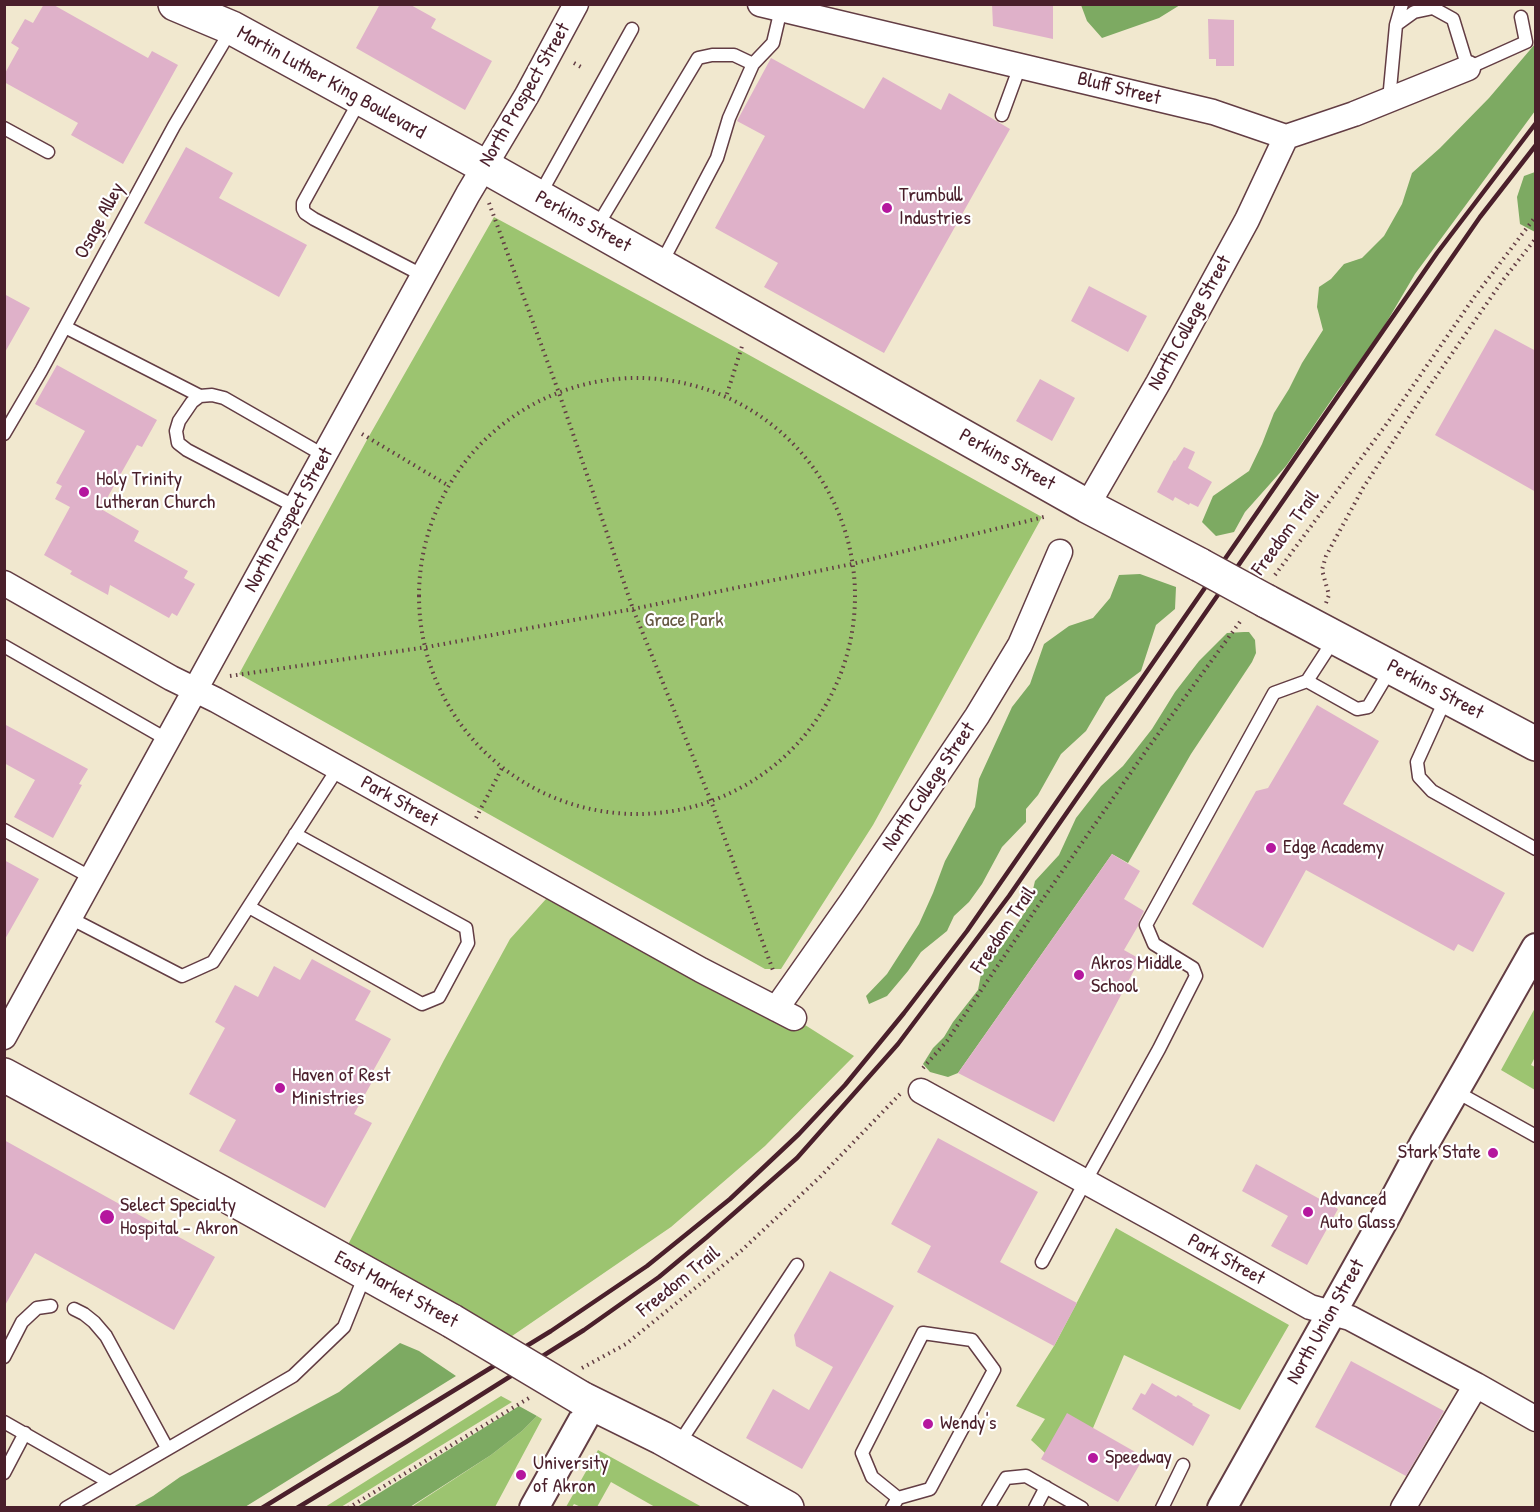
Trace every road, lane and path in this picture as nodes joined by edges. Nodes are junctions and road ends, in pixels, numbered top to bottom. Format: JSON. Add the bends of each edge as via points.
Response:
{"nodes":[{"id":1,"x":175,"y":4,"type":"edge"},
{"id":2,"x":576,"y":4,"type":"edge"},
{"id":3,"x":1402,"y":4,"type":"edge"},
{"id":4,"x":1432,"y":6,"type":"edge"},
{"id":5,"x":770,"y":7,"type":"edge"},
{"id":6,"x":1521,"y":17,"type":"dead end"},
{"id":7,"x":1396,"y":25,"type":"junction"},
{"id":8,"x":232,"y":28,"type":"junction"},
{"id":9,"x":632,"y":29,"type":"dead end"},
{"id":10,"x":574,"y":63,"type":"dead end"},
{"id":11,"x":753,"y":64,"type":"junction"},
{"id":12,"x":1020,"y":66,"type":"junction"},
{"id":13,"x":581,"y":67,"type":"dead end"},
{"id":14,"x":1468,"y":68,"type":"junction"},
{"id":15,"x":361,"y":99,"type":"junction"},
{"id":16,"x":1389,"y":99,"type":"junction"},
{"id":17,"x":1002,"y":115,"type":"dead end"},
{"id":18,"x":4,"y":128,"type":"edge"},
{"id":19,"x":1286,"y":137,"type":"junction"},
{"id":20,"x":48,"y":152,"type":"dead end"},
{"id":21,"x":482,"y":171,"type":"junction"},
{"id":22,"x":538,"y":197,"type":"junction"},
{"id":23,"x":1536,"y":216,"type":"edge"},
{"id":24,"x":595,"y":229,"type":"junction"},
{"id":25,"x":1536,"y":238,"type":"edge"},
{"id":26,"x":660,"y":265,"type":"junction"},
{"id":27,"x":424,"y":276,"type":"junction"},
{"id":28,"x":751,"y":316,"type":"junction"},
{"id":29,"x":65,"y":327,"type":"junction"},
{"id":30,"x":560,"y":393,"type":"junction"},
{"id":31,"x":727,"y":394,"type":"junction"},
{"id":32,"x":200,"y":396,"type":"junction"},
{"id":33,"x":343,"y":423,"type":"junction"},
{"id":34,"x":4,"y":434,"type":"edge"},
{"id":35,"x":325,"y":456,"type":"junction"},
{"id":36,"x":449,"y":486,"type":"junction"},
{"id":37,"x":1087,"y":506,"type":"junction"},
{"id":38,"x":296,"y":507,"type":"junction"},
{"id":39,"x":1060,"y":552,"type":"dead end"},
{"id":40,"x":852,"y":564,"type":"junction"},
{"id":41,"x":4,"y":583,"type":"edge"},
{"id":42,"x":1261,"y":598,"type":"junction"},
{"id":43,"x":633,"y":609,"type":"junction"},
{"id":44,"x":1324,"y":631,"type":"junction"},
{"id":45,"x":4,"y":646,"type":"edge"},
{"id":46,"x":427,"y":647,"type":"junction"},
{"id":47,"x":1392,"y":667,"type":"junction"},
{"id":48,"x":230,"y":676,"type":"dead end"},
{"id":49,"x":1307,"y":681,"type":"junction"},
{"id":50,"x":196,"y":690,"type":"junction"},
{"id":51,"x":1447,"y":696,"type":"junction"},
{"id":52,"x":168,"y":740,"type":"junction"},
{"id":53,"x":1536,"y":744,"type":"edge"},
{"id":54,"x":338,"y":768,"type":"junction"},
{"id":55,"x":502,"y":768,"type":"junction"},
{"id":56,"x":711,"y":801,"type":"junction"},
{"id":57,"x":4,"y":830,"type":"edge"},
{"id":58,"x":296,"y":834,"type":"junction"},
{"id":59,"x":465,"y":839,"type":"junction"},
{"id":60,"x":1534,"y":848,"type":"edge"},
{"id":61,"x":92,"y":878,"type":"junction"},
{"id":62,"x":249,"y":907,"type":"junction"},
{"id":63,"x":70,"y":918,"type":"junction"},
{"id":64,"x":1536,"y":948,"type":"edge"},
{"id":65,"x":785,"y":1009,"type":"junction"},
{"id":66,"x":4,"y":1037,"type":"edge"},
{"id":67,"x":4,"y":1075,"type":"edge"},
{"id":68,"x":912,"y":1087,"type":"junction"},
{"id":69,"x":1455,"y":1091,"type":"junction"},
{"id":70,"x":1536,"y":1136,"type":"edge"},
{"id":71,"x":1084,"y":1182,"type":"junction"},
{"id":72,"x":1042,"y":1262,"type":"dead end"},
{"id":73,"x":797,"y":1265,"type":"dead end"},
{"id":74,"x":365,"y":1273,"type":"junction"},
{"id":75,"x":51,"y":1306,"type":"dead end"},
{"id":76,"x":74,"y":1309,"type":"dead end"},
{"id":77,"x":1331,"y":1312,"type":"junction"},
{"id":78,"x":4,"y":1357,"type":"edge"},
{"id":79,"x":1476,"y":1385,"type":"junction"},
{"id":80,"x":582,"y":1391,"type":"junction"},
{"id":81,"x":532,"y":1396,"type":"dead end"},
{"id":82,"x":1536,"y":1419,"type":"edge"},
{"id":83,"x":4,"y":1422,"type":"edge"},
{"id":84,"x":25,"y":1433,"type":"junction"},
{"id":85,"x":677,"y":1446,"type":"junction"},
{"id":86,"x":167,"y":1448,"type":"junction"},
{"id":87,"x":1184,"y":1465,"type":"dead end"},
{"id":88,"x":4,"y":1473,"type":"edge"},
{"id":89,"x":109,"y":1482,"type":"junction"},
{"id":90,"x":1046,"y":1487,"type":"junction"},
{"id":91,"x":895,"y":1503,"type":"edge"},
{"id":92,"x":1066,"y":1504,"type":"edge"},
{"id":93,"x":66,"y":1508,"type":"edge"},
{"id":94,"x":348,"y":1508,"type":"edge"},
{"id":95,"x":534,"y":1508,"type":"edge"},
{"id":96,"x":787,"y":1508,"type":"edge"},
{"id":97,"x":988,"y":1508,"type":"edge"},
{"id":98,"x":1035,"y":1508,"type":"edge"},
{"id":99,"x":1082,"y":1508,"type":"edge"},
{"id":100,"x":1162,"y":1508,"type":"edge"},
{"id":101,"x":1222,"y":1508,"type":"edge"},
{"id":102,"x":1403,"y":1508,"type":"edge"}],
"edges":[{"from":1,"to":8,"type":"main road","name":"Martin Luther King Boulevard"},
{"from":2,"to":21,"type":"street","name":"North Prospect Street"},
{"from":3,"to":7,"type":"lane"},
{"from":4,"to":7,"type":"lane","via":[[1414,12]]},
{"from":4,"to":14,"type":"lane","via":[[1453,19]]},
{"from":5,"to":11,"type":"lane","via":[[773,43]]},
{"from":5,"to":12,"type":"street","name":"Bluff Street"},
{"from":6,"to":14,"type":"lane","via":[[1526,42]]},
{"from":7,"to":16,"type":"lane"},
{"from":8,"to":15,"type":"main road","name":"Martin Luther King Boulevard"},
{"from":8,"to":29,"type":"lane","name":"Osage Alley"},
{"from":9,"to":22,"type":"lane"},
{"from":10,"to":13,"type":"path"},
{"from":11,"to":24,"type":"lane","via":[[734,55],[698,58]]},
{"from":11,"to":26,"type":"lane","via":[[729,118],[717,158]]},
{"from":12,"to":17,"type":"lane"},
{"from":12,"to":19,"type":"street","name":"Bluff Street","via":[[1213,112]]},
{"from":14,"to":16,"type":"street"},
{"from":15,"to":21,"type":"main road","name":"Martin Luther King Boulevard"},
{"from":15,"to":27,"type":"lane","via":[[303,203],[304,213]]},
{"from":16,"to":19,"type":"street"},
{"from":18,"to":20,"type":"lane"},
{"from":19,"to":37,"type":"street","name":"North College Street","via":[[1247,220]]},
{"from":21,"to":22,"type":"main road","name":"Perkins Street"},
{"from":21,"to":27,"type":"street","name":"North Prospect Street"},
{"from":21,"to":30,"type":"path"},
{"from":22,"to":24,"type":"main road","name":"Perkins Street"},
{"from":23,"to":42,"type":"path","name":"Freedom Trail"},
{"from":24,"to":26,"type":"main road","name":"Perkins Street"},
{"from":25,"to":44,"type":"path","via":[[1450,356],[1363,488],[1326,556],[1322,570],[1329,595]]},
{"from":26,"to":28,"type":"main road","name":"Perkins Street"},
{"from":27,"to":33,"type":"street","name":"North Prospect Street"},
{"from":28,"to":31,"type":"path"},
{"from":28,"to":37,"type":"main road","name":"Perkins Street"},
{"from":29,"to":32,"type":"lane"},
{"from":29,"to":34,"type":"lane","name":"Osage Alley"},
{"from":30,"to":31,"type":"path","via":[[601,380],[649,377]]},
{"from":30,"to":36,"type":"path","via":[[528,407],[488,435]]},
{"from":30,"to":43,"type":"path"},
{"from":31,"to":40,"type":"path","via":[[776,427],[817,472],[846,533]]},
{"from":32,"to":35,"type":"lane","via":[[224,398]]},
{"from":32,"to":38,"type":"lane","via":[[178,421],[178,443]]},
{"from":33,"to":35,"type":"street","name":"North Prospect Street"},
{"from":33,"to":36,"type":"path"},
{"from":35,"to":38,"type":"street","name":"North Prospect Street"},
{"from":36,"to":46,"type":"path","via":[[421,559],[420,598]]},
{"from":37,"to":40,"type":"path"},
{"from":37,"to":42,"type":"main road","name":"Perkins Street","bridge":true},
{"from":38,"to":50,"type":"street","name":"North Prospect Street"},
{"from":39,"to":65,"type":"street","name":"North College Street","via":[[1020,645]]},
{"from":40,"to":43,"type":"path"},
{"from":40,"to":56,"type":"path","via":[[854,607],[846,659],[816,723],[785,757],[748,786]]},
{"from":41,"to":50,"type":"street","name":"Park Street"},
{"from":42,"to":44,"type":"main road","name":"Perkins Street"},
{"from":42,"to":68,"type":"path","name":"Freedom Trail","via":[[1148,748]]},
{"from":43,"to":46,"type":"path"},
{"from":43,"to":56,"type":"path"},
{"from":44,"to":47,"type":"main road","name":"Perkins Street"},
{"from":44,"to":49,"type":"lane"},
{"from":45,"to":52,"type":"lane"},
{"from":46,"to":48,"type":"path"},
{"from":46,"to":55,"type":"path","via":[[442,689],[460,721],[472,740]]},
{"from":47,"to":49,"type":"lane","via":[[1368,707],[1357,709]]},
{"from":47,"to":51,"type":"main road","name":"Perkins Street"},
{"from":49,"to":71,"type":"lane","via":[[1274,693],[1146,926],[1154,944],[1193,968],[1196,976]]},
{"from":50,"to":52,"type":"street","name":"North Prospect Street"},
{"from":50,"to":54,"type":"street","name":"Park Street"},
{"from":51,"to":53,"type":"main road","name":"Perkins Street"},
{"from":51,"to":60,"type":"lane","via":[[1417,762],[1419,777],[1432,790]]},
{"from":52,"to":61,"type":"street","name":"North Prospect Street"},
{"from":54,"to":58,"type":"lane"},
{"from":54,"to":59,"type":"street","name":"Park Street"},
{"from":55,"to":56,"type":"path","via":[[550,797],[575,809],[593,812],[666,815]]},
{"from":55,"to":59,"type":"path"},
{"from":56,"to":65,"type":"path"},
{"from":57,"to":61,"type":"lane"},
{"from":58,"to":62,"type":"lane"},
{"from":58,"to":62,"type":"lane","via":[[466,928],[468,943],[439,997],[422,1004]]},
{"from":59,"to":65,"type":"street","name":"Park Street","via":[[701,970]]},
{"from":61,"to":63,"type":"street","name":"North Prospect Street"},
{"from":62,"to":63,"type":"lane","via":[[213,962],[182,976]]},
{"from":63,"to":66,"type":"street","name":"North Prospect Street"},
{"from":64,"to":69,"type":"street","name":"North Union Street"},
{"from":67,"to":74,"type":"main road","name":"East Market Street"},
{"from":68,"to":71,"type":"street","name":"Park Street"},
{"from":68,"to":80,"type":"path","name":"Freedom Trail","via":[[742,1250],[626,1344]]},
{"from":69,"to":70,"type":"lane"},
{"from":69,"to":77,"type":"street","name":"North Union Street"},
{"from":71,"to":72,"type":"lane"},
{"from":71,"to":77,"type":"street","name":"Park Street","via":[[1310,1307]]},
{"from":73,"to":85,"type":"lane"},
{"from":74,"to":80,"type":"main road","name":"East Market Street","bridge":true},
{"from":74,"to":86,"type":"lane","via":[[344,1327],[293,1376]]},
{"from":75,"to":78,"type":"lane","via":[[37,1308],[22,1322]]},
{"from":76,"to":86,"type":"lane","via":[[106,1336]]},
{"from":77,"to":79,"type":"street","name":"Park Street","via":[[1350,1318]]},
{"from":77,"to":101,"type":"street","name":"North Union Street"},
{"from":79,"to":82,"type":"street","name":"Park Street"},
{"from":79,"to":102,"type":"street"},
{"from":80,"to":85,"type":"main road","name":"East Market Street"},
{"from":80,"to":95,"type":"street"},
{"from":81,"to":94,"type":"path"},
{"from":83,"to":84,"type":"lane"},
{"from":84,"to":88,"type":"lane"},
{"from":84,"to":89,"type":"lane"},
{"from":85,"to":96,"type":"main road","name":"East Market Street"},
{"from":86,"to":89,"type":"lane"},
{"from":87,"to":100,"type":"lane"},
{"from":89,"to":93,"type":"lane"},
{"from":90,"to":92,"type":"lane"},
{"from":90,"to":97,"type":"lane","via":[[1026,1476],[1006,1478]]},
{"from":90,"to":98,"type":"lane"},
{"from":91,"to":91,"type":"lane","via":[[930,1489],[994,1370],[972,1340],[923,1333],[862,1453],[872,1477]]},
{"from":92,"to":99,"type":"lane"}]}
